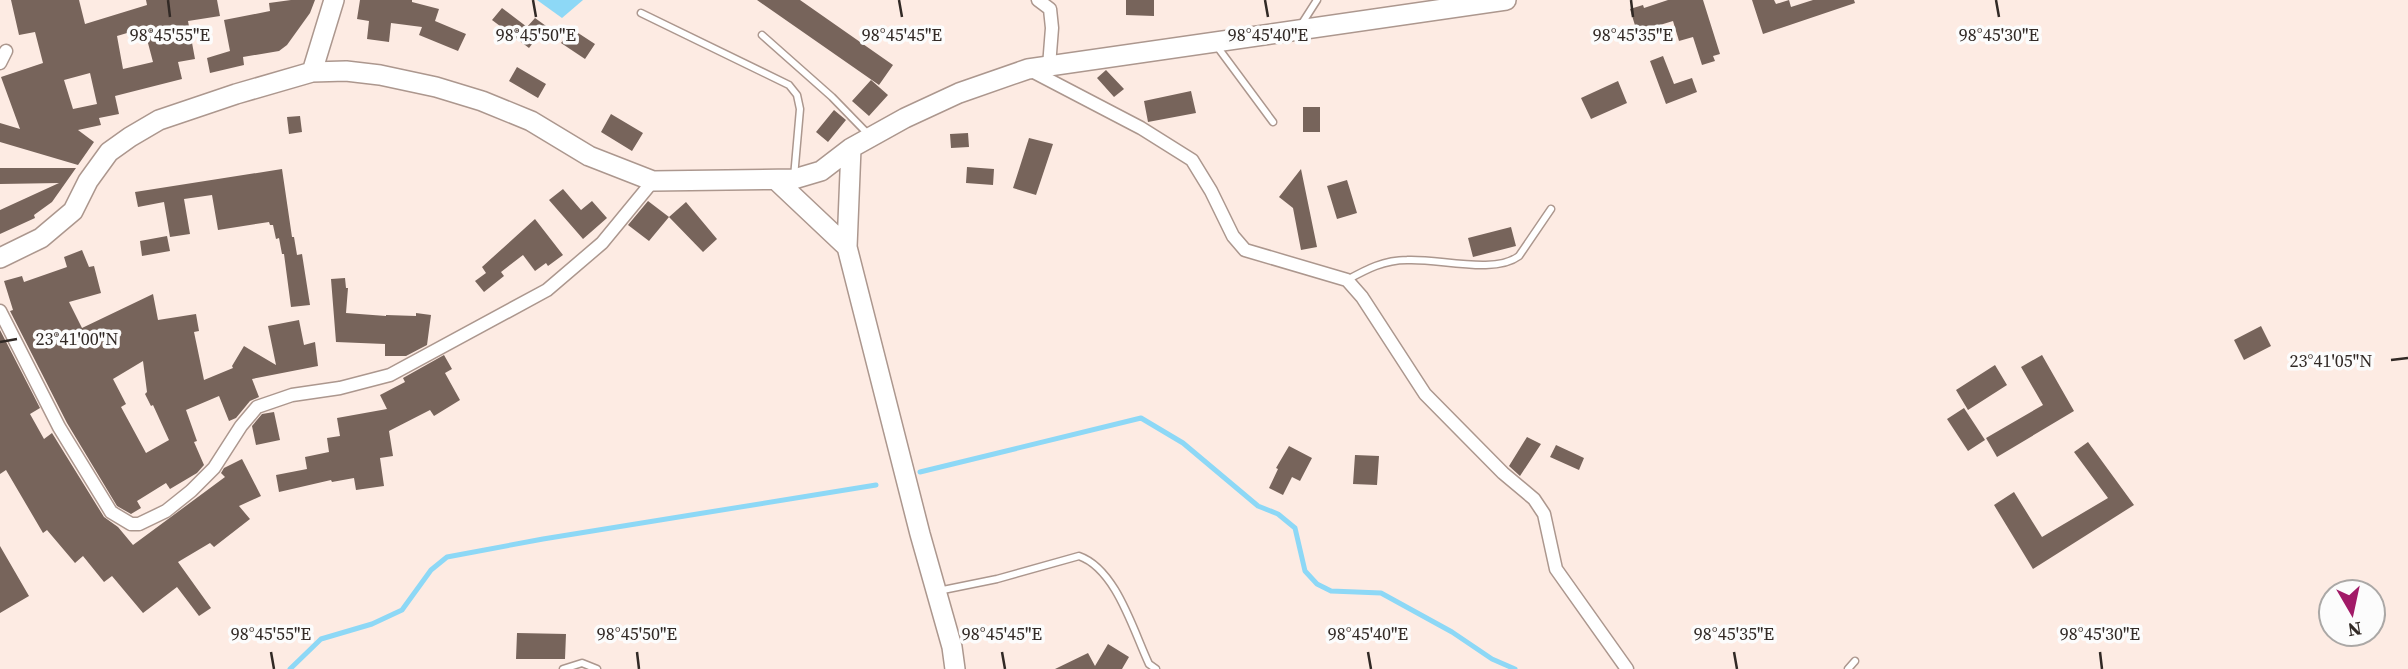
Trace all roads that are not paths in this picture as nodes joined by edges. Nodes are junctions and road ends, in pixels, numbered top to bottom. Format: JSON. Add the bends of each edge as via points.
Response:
{"nodes":[{"id":1,"x":334,"y":0,"type":"edge"},
{"id":2,"x":1038,"y":0,"type":"edge"},
{"id":3,"x":1317,"y":0,"type":"edge"},
{"id":4,"x":1506,"y":0,"type":"edge"},
{"id":5,"x":641,"y":13,"type":"dead end"},
{"id":6,"x":1297,"y":30,"type":"junction"},
{"id":7,"x":762,"y":35,"type":"dead end"},
{"id":8,"x":1214,"y":42,"type":"junction"},
{"id":9,"x":6,"y":51,"type":"dead end"},
{"id":10,"x":0,"y":63,"type":"edge"},
{"id":11,"x":1049,"y":66,"type":"junction"},
{"id":12,"x":1028,"y":69,"type":"junction"},
{"id":13,"x":312,"y":72,"type":"junction"},
{"id":14,"x":1273,"y":122,"type":"dead end"},
{"id":15,"x":871,"y":137,"type":"junction"},
{"id":16,"x":851,"y":148,"type":"junction"},
{"id":17,"x":785,"y":179,"type":"junction"},
{"id":18,"x":653,"y":181,"type":"junction"},
{"id":19,"x":1551,"y":209,"type":"dead end"},
{"id":20,"x":848,"y":247,"type":"junction"},
{"id":21,"x":0,"y":258,"type":"edge"},
{"id":22,"x":1347,"y":280,"type":"junction"},
{"id":23,"x":0,"y":312,"type":"edge"},
{"id":24,"x":936,"y":591,"type":"junction"},
{"id":25,"x":1855,"y":661,"type":"dead end"},
{"id":26,"x":563,"y":669,"type":"edge"},
{"id":27,"x":597,"y":669,"type":"edge"},
{"id":28,"x":954,"y":669,"type":"edge"},
{"id":29,"x":1156,"y":669,"type":"edge"},
{"id":30,"x":1627,"y":669,"type":"edge"},
{"id":31,"x":1849,"y":669,"type":"edge"}],
"edges":[{"from":1,"to":13,"type":"main road"},
{"from":2,"to":11,"type":"street","via":[[1050,9]]},
{"from":3,"to":6,"type":"lane"},
{"from":4,"to":6,"type":"main road"},
{"from":5,"to":17,"type":"lane","via":[[789,85],[800,109]]},
{"from":6,"to":8,"type":"main road"},
{"from":7,"to":15,"type":"lane"},
{"from":8,"to":11,"type":"main road"},
{"from":8,"to":14,"type":"lane"},
{"from":9,"to":10,"type":"street"},
{"from":11,"to":12,"type":"main road"},
{"from":12,"to":15,"type":"main road","via":[[959,93]]},
{"from":12,"to":22,"type":"street","via":[[1192,160],[1245,250]]},
{"from":13,"to":18,"type":"main road","via":[[380,75],[482,101],[531,121],[589,156]]},
{"from":13,"to":21,"type":"main road","via":[[159,120],[130,137],[109,152],[73,211],[41,238]]},
{"from":15,"to":16,"type":"main road"},
{"from":16,"to":17,"type":"main road","via":[[821,171]]},
{"from":16,"to":20,"type":"main road"},
{"from":17,"to":18,"type":"main road"},
{"from":17,"to":20,"type":"main road"},
{"from":18,"to":23,"type":"street","via":[[602,243],[547,290],[390,375],[257,407],[206,476],[166,511],[139,524],[111,512]]},
{"from":19,"to":22,"type":"lane","via":[[1512,262],[1378,263]]},
{"from":20,"to":24,"type":"main road"},
{"from":22,"to":30,"type":"street","via":[[1425,394],[1539,506],[1556,569]]},
{"from":24,"to":28,"type":"main road"},
{"from":24,"to":29,"type":"lane","via":[[1079,556],[1088,559],[1118,591],[1149,664]]},
{"from":25,"to":31,"type":"lane"},
{"from":26,"to":27,"type":"lane","via":[[582,663]]}]}
